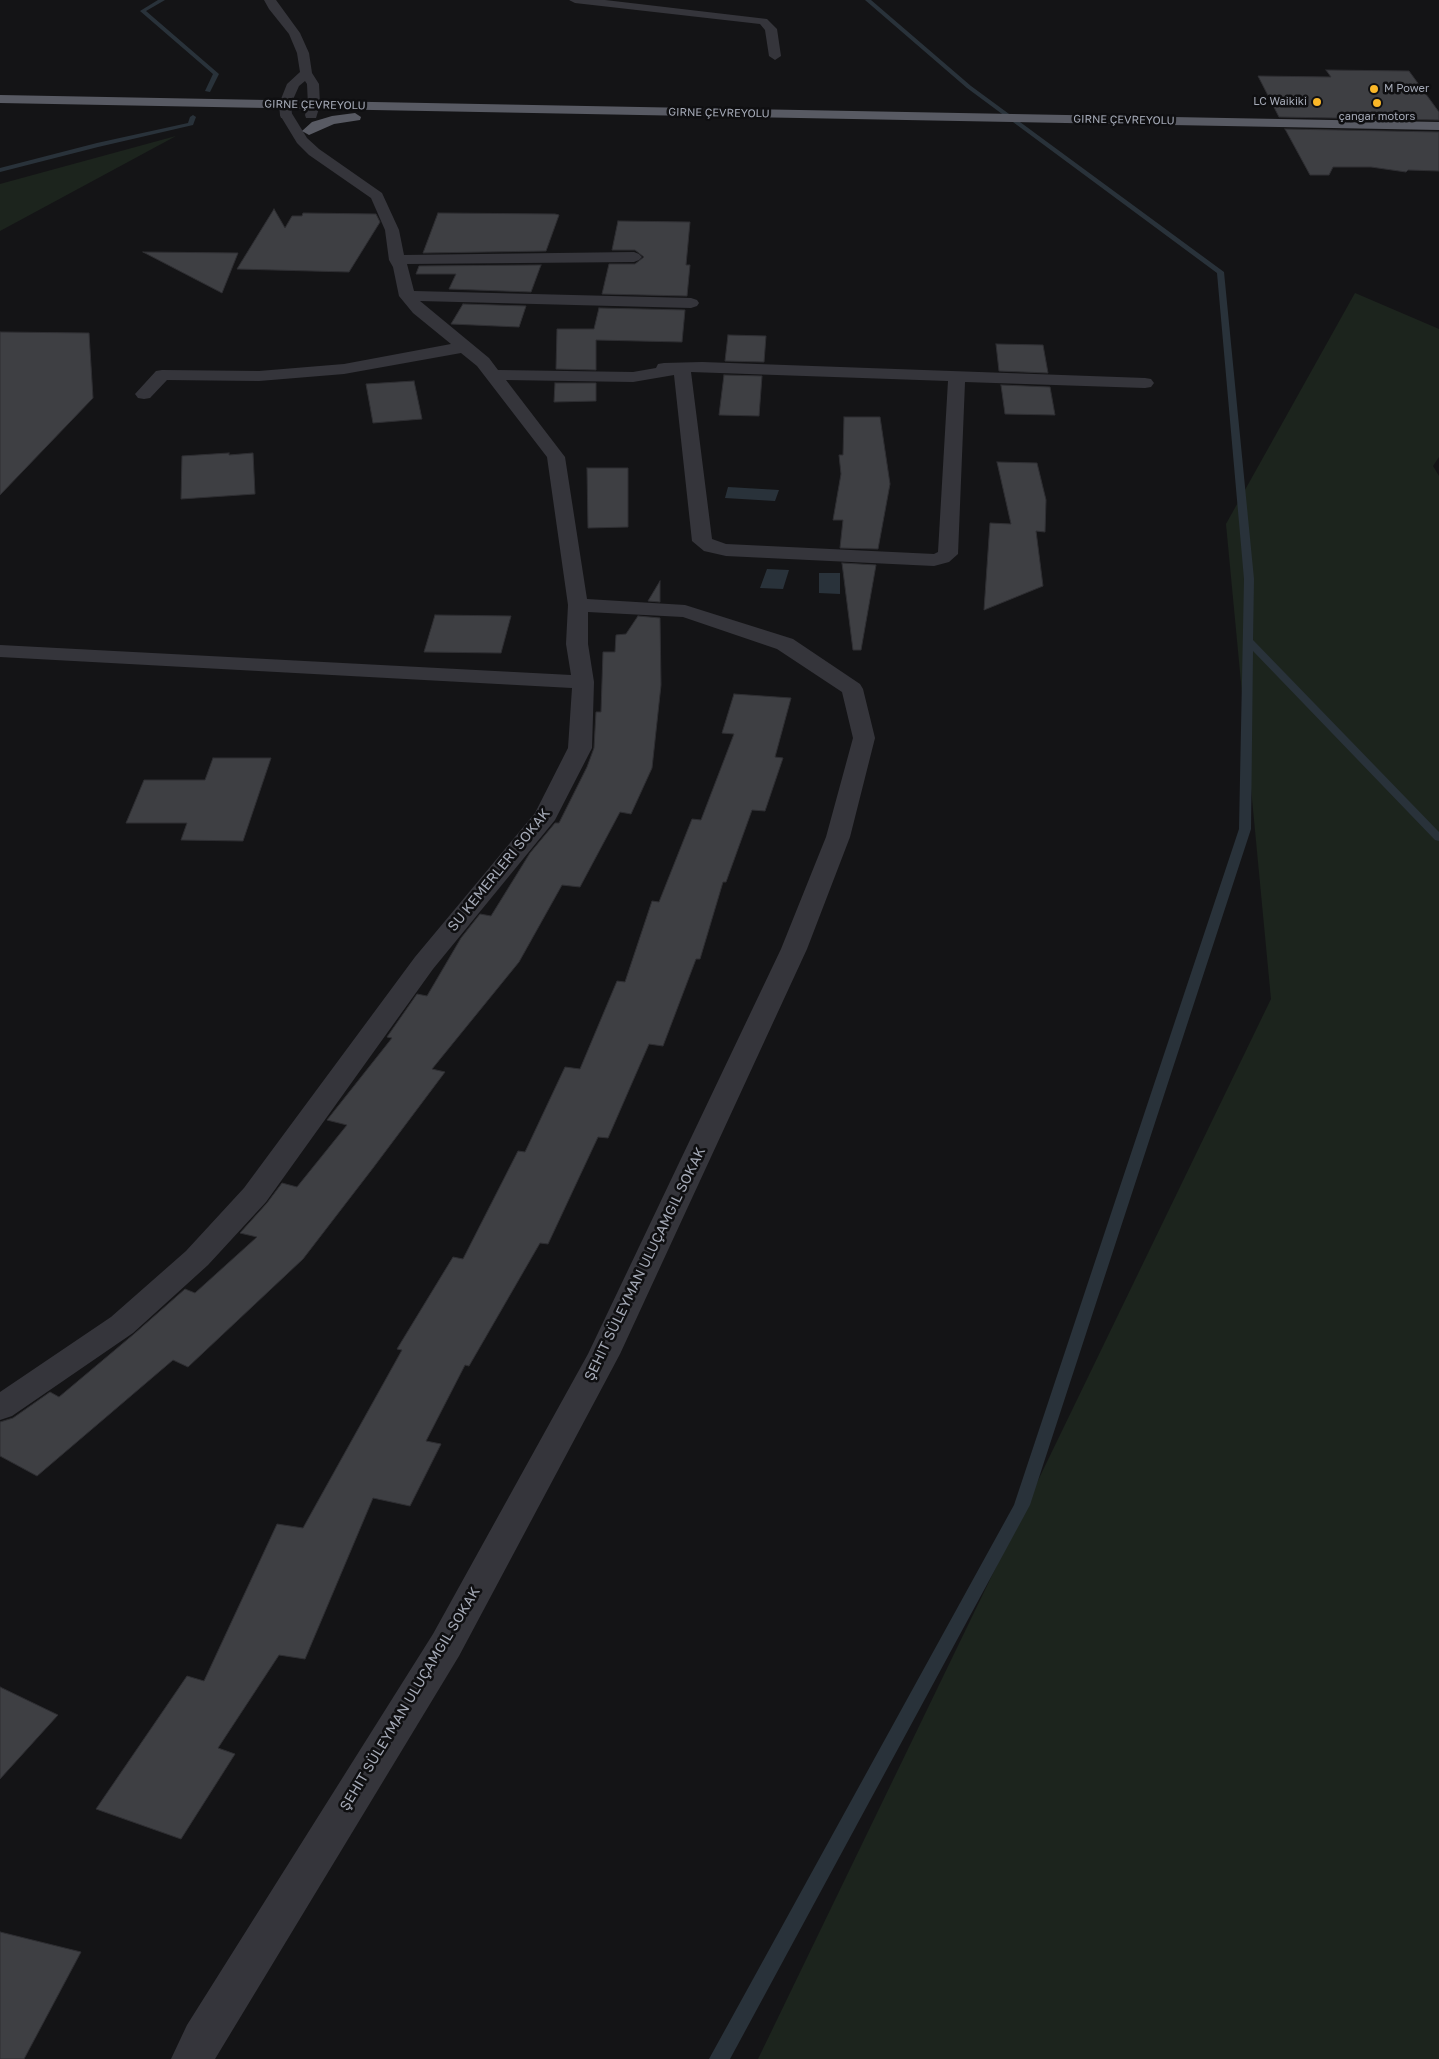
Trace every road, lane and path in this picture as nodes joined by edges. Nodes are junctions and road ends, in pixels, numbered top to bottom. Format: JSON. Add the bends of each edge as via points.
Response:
{"nodes":[{"id":1,"x":270,"y":0,"type":"edge"},
{"id":2,"x":575,"y":0,"type":"edge"},
{"id":3,"x":608,"y":2,"type":"edge"},
{"id":4,"x":775,"y":56,"type":"dead end"},
{"id":5,"x":306,"y":73,"type":"junction"},
{"id":6,"x":293,"y":84,"type":"junction"},
{"id":7,"x":0,"y":98,"type":"edge"},
{"id":8,"x":187,"y":102,"type":"junction"},
{"id":9,"x":0,"y":109,"type":"edge"},
{"id":10,"x":286,"y":109,"type":"junction"},
{"id":11,"x":313,"y":110,"type":"junction"},
{"id":12,"x":359,"y":116,"type":"junction"},
{"id":13,"x":1439,"y":126,"type":"edge"},
{"id":14,"x":1439,"y":135,"type":"edge"},
{"id":15,"x":305,"y":136,"type":"junction"},
{"id":16,"x":634,"y":257,"type":"dead end"},
{"id":17,"x":397,"y":260,"type":"junction"},
{"id":18,"x":407,"y":296,"type":"junction"},
{"id":19,"x":691,"y":303,"type":"dead end"},
{"id":20,"x":464,"y":347,"type":"junction"},
{"id":21,"x":487,"y":368,"type":"junction"},
{"id":22,"x":682,"y":368,"type":"junction"},
{"id":23,"x":957,"y":376,"type":"junction"},
{"id":24,"x":1145,"y":383,"type":"dead end"},
{"id":25,"x":144,"y":394,"type":"dead end"},
{"id":26,"x":578,"y":605,"type":"junction"},
{"id":27,"x":0,"y":651,"type":"edge"},
{"id":28,"x":583,"y":682,"type":"junction"},
{"id":29,"x":0,"y":1408,"type":"edge"},
{"id":30,"x":193,"y":2059,"type":"edge"}],
"edges":[{"from":1,"to":5,"type":"street","via":[[294,34],[303,53]]},
{"from":2,"to":3,"type":"street"},
{"from":3,"to":4,"type":"street","via":[[763,21],[771,29]]},
{"from":5,"to":6,"type":"street"},
{"from":5,"to":11,"type":"street","via":[[313,84]]},
{"from":6,"to":8,"type":"highway","via":[[267,94]]},
{"from":6,"to":10,"type":"street"},
{"from":7,"to":8,"type":"highway","name":"GIRNE ÇEVREYOLU"},
{"from":8,"to":10,"type":"highway","name":"GIRNE ÇEVREYOLU"},
{"from":9,"to":10,"type":"highway","name":"GIRNE ÇEVREYOLU"},
{"from":10,"to":11,"type":"highway","name":"GIRNE ÇEVREYOLU"},
{"from":10,"to":15,"type":"street"},
{"from":11,"to":12,"type":"highway","name":"GIRNE ÇEVREYOLU"},
{"from":11,"to":13,"type":"highway","name":"GIRNE ÇEVREYOLU"},
{"from":11,"to":15,"type":"street"},
{"from":12,"to":14,"type":"highway","name":"GIRNE ÇEVREYOLU"},
{"from":12,"to":15,"type":"highway","via":[[317,125]]},
{"from":15,"to":17,"type":"street","via":[[314,152],[377,196],[392,230]]},
{"from":16,"to":17,"type":"street"},
{"from":17,"to":18,"type":"street"},
{"from":18,"to":19,"type":"street"},
{"from":18,"to":20,"type":"street","name":"SU KEMERLERI SOKAK"},
{"from":20,"to":21,"type":"street","name":"SU KEMERLERI SOKAK"},
{"from":20,"to":25,"type":"street","via":[[344,369],[259,376],[162,375]]},
{"from":21,"to":22,"type":"street","via":[[633,377]]},
{"from":21,"to":26,"type":"street","name":"SU KEMERLERI SOKAK","via":[[556,457]]},
{"from":22,"to":23,"type":"street"},
{"from":22,"to":23,"type":"street","via":[[702,541],[726,550],[934,560],[948,554]]},
{"from":23,"to":24,"type":"street"},
{"from":26,"to":28,"type":"street","name":"SU KEMERLERI SOKAK","via":[[578,644]]},
{"from":26,"to":30,"type":"street","name":"ŞEHIT SÜLEYMAN ULUÇAMGIL SOKAK","via":[[685,611],[785,644],[852,690],[864,738],[841,828],[794,949],[604,1354],[446,1645],[202,2039]]},
{"from":27,"to":28,"type":"street"},
{"from":28,"to":29,"type":"street","name":"SU KEMERLERI SOKAK","via":[[580,748],[546,815],[424,963],[256,1195],[197,1258],[122,1325]]}]}
